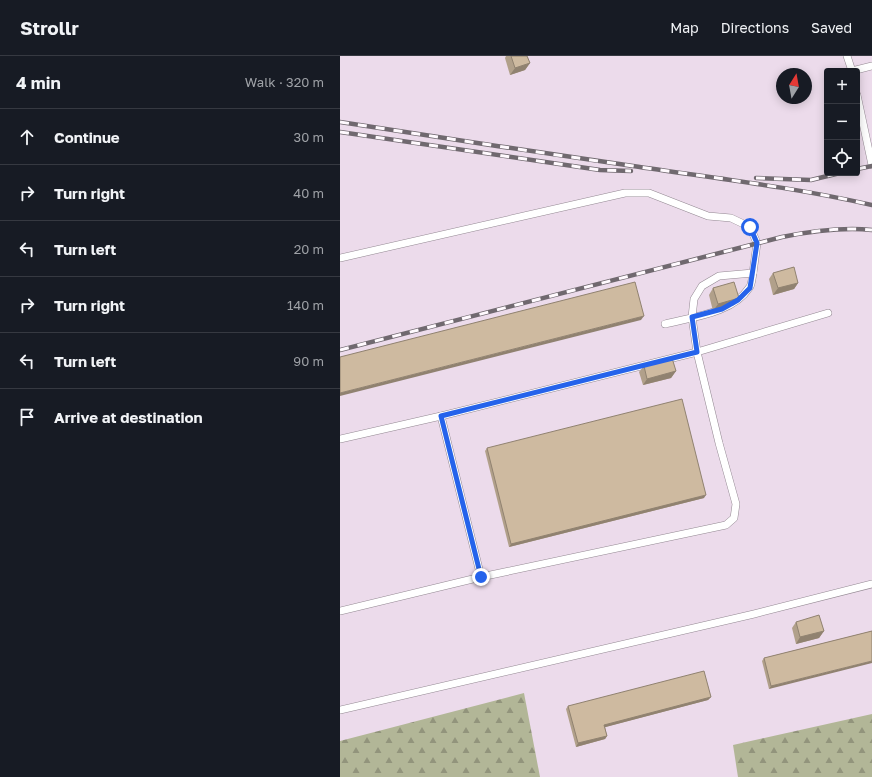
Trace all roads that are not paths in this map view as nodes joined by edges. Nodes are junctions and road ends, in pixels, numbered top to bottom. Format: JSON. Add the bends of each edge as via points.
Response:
{"nodes":[{"id":1,"x":847,"y":56,"type":"edge"},
{"id":2,"x":872,"y":66,"type":"edge"},
{"id":3,"x":851,"y":68,"type":"edge"},
{"id":4,"x":860,"y":69,"type":"edge"},
{"id":5,"x":859,"y":104,"type":"edge"},
{"id":6,"x":872,"y":165,"type":"edge"},
{"id":7,"x":340,"y":258,"type":"edge"},
{"id":8,"x":753,"y":273,"type":"junction"},
{"id":9,"x":828,"y":313,"type":"dead end"},
{"id":10,"x":692,"y":317,"type":"junction"},
{"id":11,"x":665,"y":324,"type":"dead end"},
{"id":12,"x":697,"y":352,"type":"junction"},
{"id":13,"x":441,"y":416,"type":"junction"},
{"id":14,"x":340,"y":439,"type":"edge"},
{"id":15,"x":481,"y":577,"type":"junction"},
{"id":16,"x":872,"y":584,"type":"edge"},
{"id":17,"x":340,"y":611,"type":"edge"},
{"id":18,"x":340,"y":710,"type":"edge"}],
"edges":[{"from":1,"to":3,"type":"lane"},
{"from":2,"to":4,"type":"lane"},
{"from":5,"to":6,"type":"lane"},
{"from":7,"to":8,"type":"lane","via":[[625,193],[648,193],[708,216],[730,218],[750,227],[757,243]]},
{"from":8,"to":10,"type":"lane","via":[[750,288],[738,300],[722,309]]},
{"from":8,"to":10,"type":"lane","via":[[719,276],[702,286],[694,299]]},
{"from":9,"to":12,"type":"lane"},
{"from":10,"to":11,"type":"lane"},
{"from":10,"to":12,"type":"lane"},
{"from":12,"to":13,"type":"lane"},
{"from":12,"to":15,"type":"lane","via":[[736,504],[734,518],[726,525]]},
{"from":13,"to":14,"type":"lane"},
{"from":13,"to":15,"type":"lane"},
{"from":15,"to":17,"type":"lane"},
{"from":16,"to":18,"type":"lane"}]}
